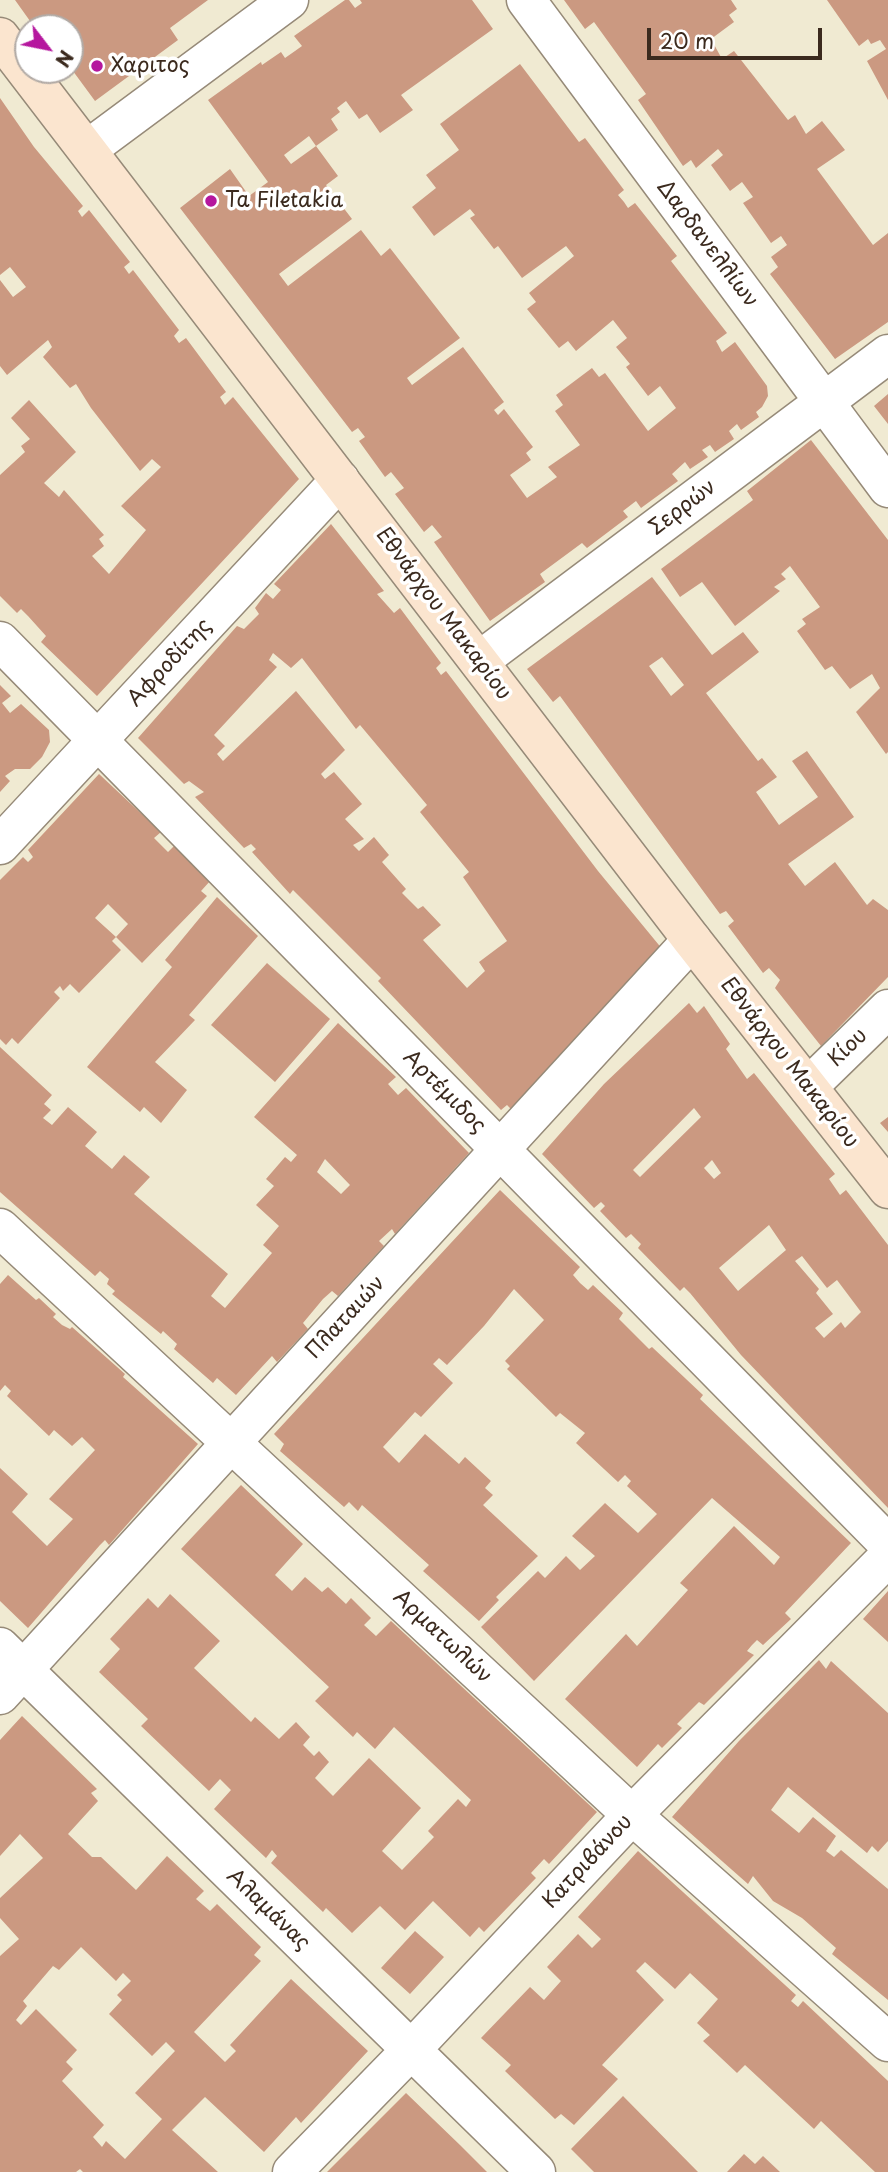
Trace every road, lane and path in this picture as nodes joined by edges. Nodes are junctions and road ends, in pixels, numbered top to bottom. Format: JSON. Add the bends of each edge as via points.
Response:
{"nodes":[{"id":1,"x":289,"y":0,"type":"edge"},
{"id":2,"x":526,"y":0,"type":"edge"},
{"id":3,"x":0,"y":37,"type":"edge"},
{"id":4,"x":88,"y":149,"type":"junction"},
{"id":5,"x":888,"y":354,"type":"edge"},
{"id":6,"x":825,"y":402,"type":"junction"},
{"id":7,"x":340,"y":480,"type":"junction"},
{"id":8,"x":888,"y":488,"type":"edge"},
{"id":9,"x":0,"y":641,"type":"edge"},
{"id":10,"x":479,"y":661,"type":"junction"},
{"id":11,"x":97,"y":741,"type":"junction"},
{"id":12,"x":0,"y":845,"type":"edge"},
{"id":13,"x":692,"y":940,"type":"junction"},
{"id":14,"x":888,"y":1009,"type":"edge"},
{"id":15,"x":808,"y":1087,"type":"junction"},
{"id":16,"x":501,"y":1149,"type":"junction"},
{"id":17,"x":888,"y":1189,"type":"edge"},
{"id":18,"x":0,"y":1228,"type":"edge"},
{"id":19,"x":232,"y":1442,"type":"junction"},
{"id":20,"x":888,"y":1544,"type":"edge"},
{"id":21,"x":888,"y":1557,"type":"edge"},
{"id":22,"x":8,"y":1671,"type":"edge"},
{"id":23,"x":632,"y":1815,"type":"junction"},
{"id":24,"x":888,"y":2042,"type":"edge"},
{"id":25,"x":411,"y":2050,"type":"junction"},
{"id":26,"x":292,"y":2172,"type":"edge"},
{"id":27,"x":536,"y":2172,"type":"edge"}],
"edges":[{"from":1,"to":4,"type":"street"},
{"from":2,"to":6,"type":"street","name":"Δαρδανελλίων"},
{"from":3,"to":4,"type":"street","name":"Εθνάρχου Μακαρίου"},
{"from":4,"to":7,"type":"street","name":"Εθνάρχου Μακαρίου"},
{"from":5,"to":6,"type":"street","name":"Σερρών"},
{"from":6,"to":8,"type":"street","name":"Δαρδανελλίων"},
{"from":6,"to":10,"type":"street","name":"Σερρών"},
{"from":7,"to":10,"type":"street","name":"Εθνάρχου Μακαρίου"},
{"from":7,"to":11,"type":"street","name":"Αφροδίτης"},
{"from":9,"to":11,"type":"street","name":"Αρτέμιδος"},
{"from":10,"to":13,"type":"street","name":"Εθνάρχου Μακαρίου"},
{"from":11,"to":12,"type":"street","name":"Αφροδίτης"},
{"from":11,"to":16,"type":"street","name":"Αρτέμιδος"},
{"from":13,"to":15,"type":"street","name":"Εθνάρχου Μακαρίου"},
{"from":13,"to":16,"type":"street","name":"Πλαταιών"},
{"from":14,"to":15,"type":"street","name":"Κίου"},
{"from":15,"to":17,"type":"street","name":"Εθνάρχου Μακαρίου"},
{"from":16,"to":19,"type":"street","name":"Πλαταιών"},
{"from":16,"to":20,"type":"street","name":"Αρτέμιδος"},
{"from":18,"to":19,"type":"street","name":"Αρματωλών"},
{"from":19,"to":22,"type":"street","name":"Πλαταιών"},
{"from":19,"to":23,"type":"street","name":"Αρματωλών"},
{"from":21,"to":23,"type":"street","name":"Κατριβάνου"},
{"from":22,"to":25,"type":"street","name":"Αλαμάνας"},
{"from":23,"to":24,"type":"street","name":"Αρματωλών"},
{"from":23,"to":25,"type":"street","name":"Κατριβάνου"},
{"from":25,"to":26,"type":"street","name":"Κατριβάνου"},
{"from":25,"to":27,"type":"street","name":"Αλαμάνας"}]}
